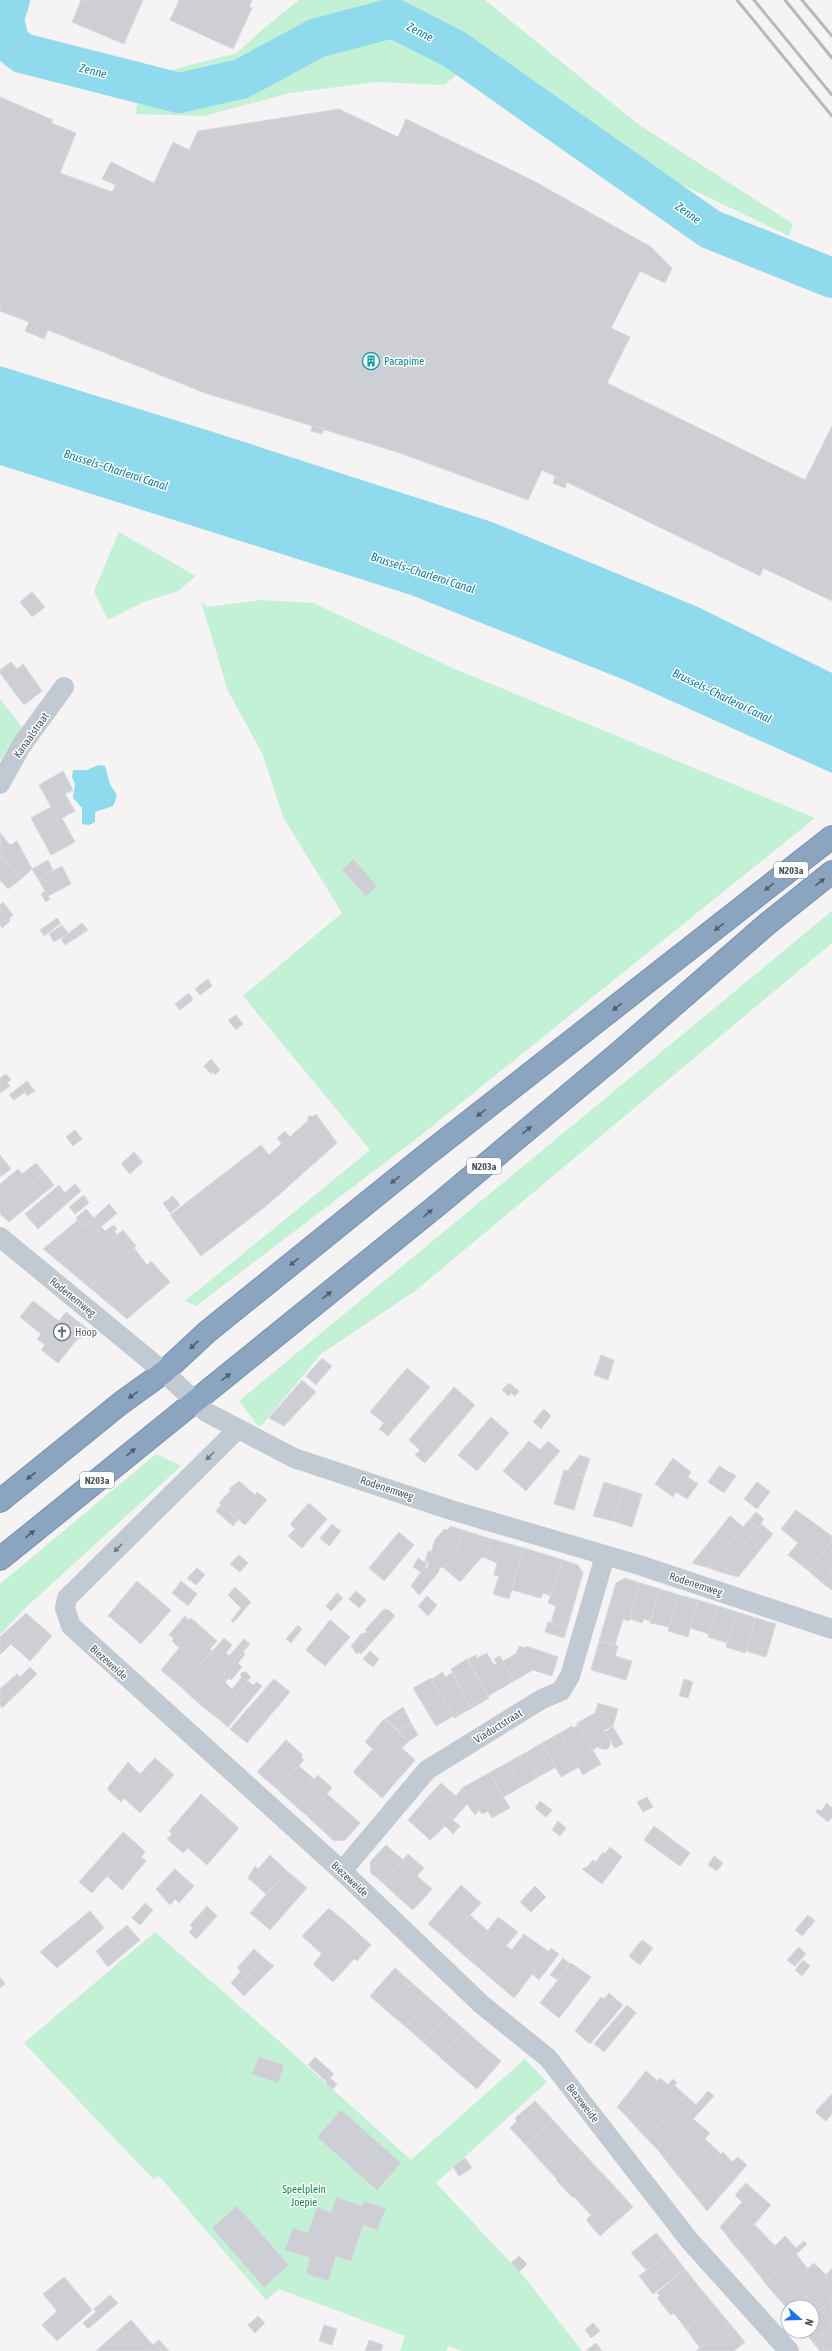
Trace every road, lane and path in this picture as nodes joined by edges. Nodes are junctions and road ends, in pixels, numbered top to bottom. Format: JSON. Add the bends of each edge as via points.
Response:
{"nodes":[{"id":1,"x":64,"y":687,"type":"dead end"},
{"id":2,"x":0,"y":784,"type":"edge"},
{"id":3,"x":832,"y":837,"type":"edge"},
{"id":4,"x":832,"y":872,"type":"edge"},
{"id":5,"x":0,"y":1237,"type":"edge"},
{"id":6,"x":164,"y":1372,"type":"junction"},
{"id":7,"x":195,"y":1401,"type":"junction"},
{"id":8,"x":238,"y":1429,"type":"junction"},
{"id":9,"x":0,"y":1501,"type":"edge"},
{"id":10,"x":605,"y":1556,"type":"junction"},
{"id":11,"x":0,"y":1559,"type":"edge"},
{"id":12,"x":832,"y":1629,"type":"edge"},
{"id":13,"x":342,"y":1871,"type":"junction"},
{"id":14,"x":789,"y":2351,"type":"edge"}],
"edges":[{"from":1,"to":2,"type":"street","name":"Kanaalstraat","via":[[21,746]]},
{"from":3,"to":6,"type":"highway","number":"N203a","one_way":true,"via":[[425,1156],[207,1332]]},
{"from":7,"to":4,"type":"highway","number":"N203a","one_way":true,"via":[[440,1203],[767,924]]},
{"from":5,"to":6,"type":"street","name":"Rodenemweg"},
{"from":6,"to":7,"type":"street","name":"Rodenemweg"},
{"from":6,"to":9,"type":"highway","number":"N203a","one_way":true,"via":[[120,1403]]},
{"from":7,"to":8,"type":"street","name":"Rodenemweg","via":[[206,1412]]},
{"from":11,"to":7,"type":"highway","number":"N203a","one_way":true},
{"from":8,"to":10,"type":"street","name":"Rodenemweg","via":[[294,1458],[451,1510]]},
{"from":8,"to":13,"type":"street","name":"Biezeweide","one_way":true,"via":[[67,1598],[65,1608],[71,1626]]},
{"from":10,"to":12,"type":"street","name":"Rodenemweg"},
{"from":10,"to":13,"type":"street","name":"Viaductstraat","via":[[570,1676],[561,1691],[542,1699],[427,1770]]},
{"from":13,"to":14,"type":"street","name":"Biezeweide","via":[[481,2004],[548,2058],[689,2240]]}]}
